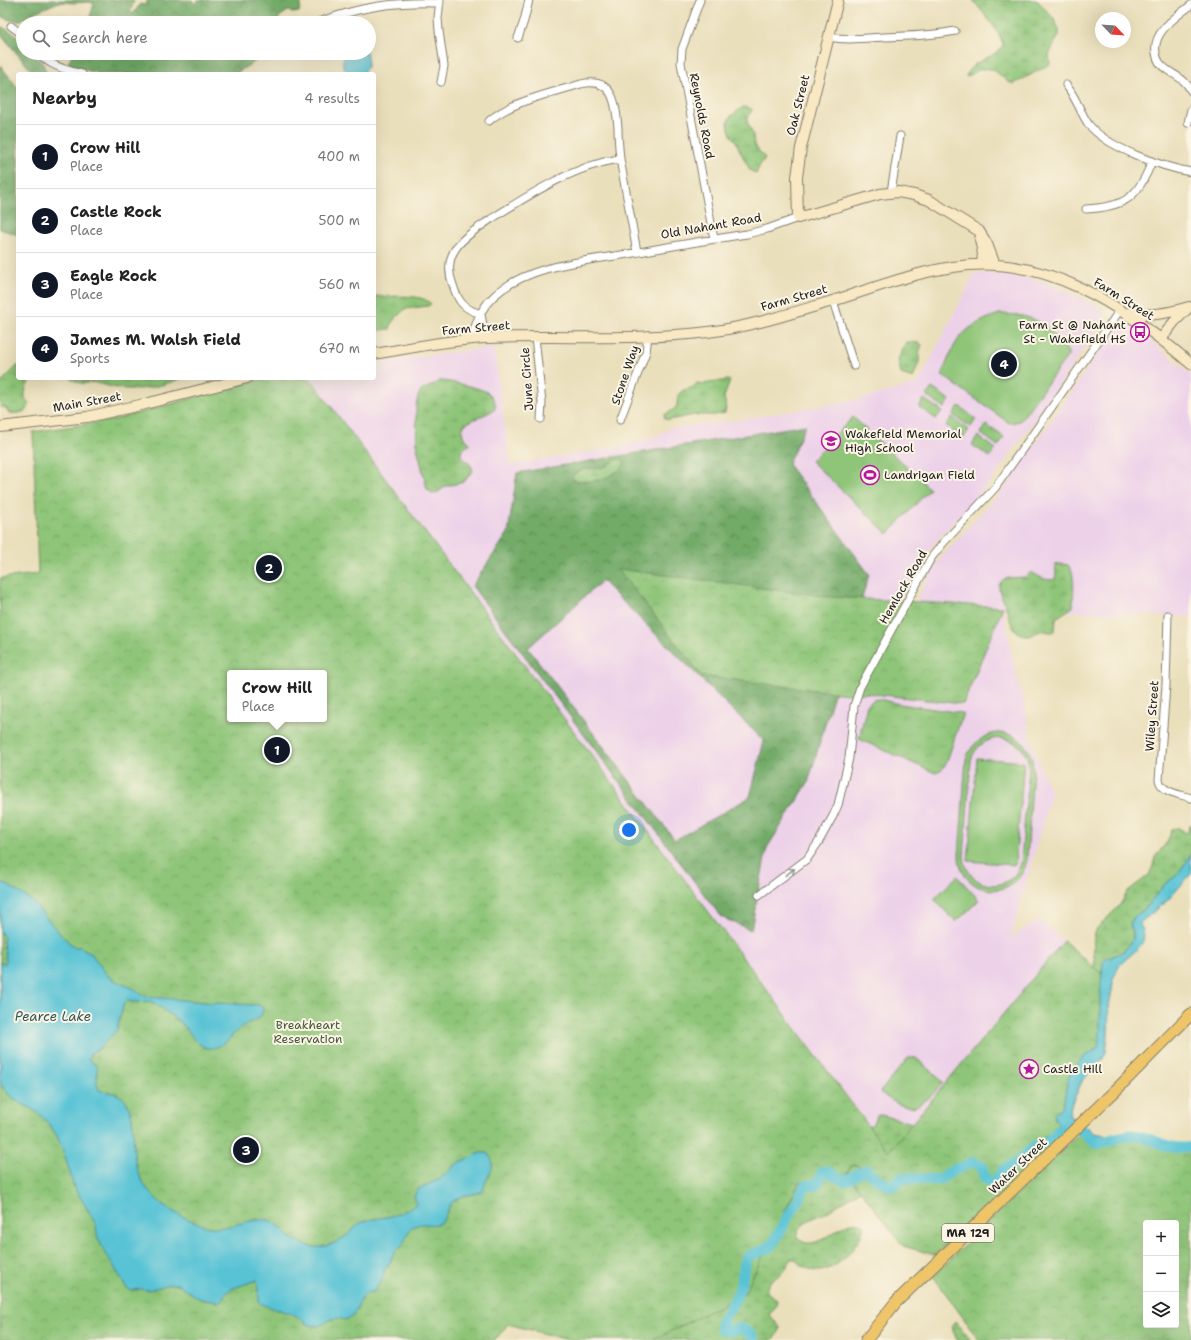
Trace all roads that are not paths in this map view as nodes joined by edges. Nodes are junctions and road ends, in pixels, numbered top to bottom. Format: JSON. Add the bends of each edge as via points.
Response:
{"nodes":[{"id":1,"x":529,"y":0,"type":"edge"},
{"id":2,"x":700,"y":0,"type":"edge"},
{"id":3,"x":838,"y":0,"type":"edge"},
{"id":4,"x":440,"y":2,"type":"edge"},
{"id":5,"x":1191,"y":4,"type":"edge"},
{"id":6,"x":1188,"y":12,"type":"edge"},
{"id":7,"x":339,"y":16,"type":"edge"},
{"id":8,"x":11,"y":26,"type":"dead end"},
{"id":9,"x":16,"y":30,"type":"edge"},
{"id":10,"x":955,"y":31,"type":"dead end"},
{"id":11,"x":829,"y":37,"type":"junction"},
{"id":12,"x":518,"y":38,"type":"dead end"},
{"id":13,"x":47,"y":60,"type":"edge"},
{"id":14,"x":75,"y":72,"type":"edge"},
{"id":15,"x":441,"y":82,"type":"dead end"},
{"id":16,"x":1066,"y":85,"type":"dead end"},
{"id":17,"x":1191,"y":91,"type":"edge"},
{"id":18,"x":1191,"y":109,"type":"edge"},
{"id":19,"x":489,"y":121,"type":"dead end"},
{"id":20,"x":1188,"y":123,"type":"dead end"},
{"id":21,"x":900,"y":136,"type":"dead end"},
{"id":22,"x":620,"y":160,"type":"junction"},
{"id":23,"x":1152,"y":161,"type":"junction"},
{"id":24,"x":1191,"y":172,"type":"edge"},
{"id":25,"x":891,"y":192,"type":"junction"},
{"id":26,"x":1086,"y":209,"type":"dead end"},
{"id":27,"x":798,"y":218,"type":"junction"},
{"id":28,"x":973,"y":227,"type":"junction"},
{"id":29,"x":714,"y":239,"type":"junction"},
{"id":30,"x":638,"y":252,"type":"junction"},
{"id":31,"x":982,"y":264,"type":"junction"},
{"id":32,"x":995,"y":265,"type":"junction"},
{"id":33,"x":833,"y":300,"type":"junction"},
{"id":34,"x":1190,"y":306,"type":"edge"},
{"id":35,"x":1123,"y":311,"type":"junction"},
{"id":36,"x":481,"y":314,"type":"junction"},
{"id":37,"x":1166,"y":314,"type":"junction"},
{"id":38,"x":535,"y":336,"type":"junction"},
{"id":39,"x":648,"y":336,"type":"junction"},
{"id":40,"x":1157,"y":336,"type":"junction"},
{"id":41,"x":485,"y":338,"type":"junction"},
{"id":42,"x":472,"y":339,"type":"junction"},
{"id":43,"x":376,"y":354,"type":"edge"},
{"id":44,"x":1191,"y":364,"type":"edge"},
{"id":45,"x":854,"y":366,"type":"dead end"},
{"id":46,"x":239,"y":380,"type":"edge"},
{"id":47,"x":541,"y":419,"type":"dead end"},
{"id":48,"x":620,"y":420,"type":"dead end"},
{"id":49,"x":0,"y":427,"type":"edge"},
{"id":50,"x":1168,"y":615,"type":"dead end"},
{"id":51,"x":1191,"y":798,"type":"edge"},
{"id":52,"x":758,"y":895,"type":"dead end"},
{"id":53,"x":1191,"y":1014,"type":"edge"},
{"id":54,"x":866,"y":1340,"type":"edge"}],
"edges":[{"from":1,"to":12,"type":"street"},
{"from":2,"to":29,"type":"street","name":"Reynolds Road","via":[[682,49],[681,63]]},
{"from":3,"to":11,"type":"main road","name":"Oak Street"},
{"from":4,"to":7,"type":"street","via":[[384,5]]},
{"from":4,"to":15,"type":"street","via":[[439,31],[444,66]]},
{"from":5,"to":6,"type":"street"},
{"from":6,"to":17,"type":"street","via":[[1160,34],[1156,40],[1156,50],[1160,63],[1184,81]]},
{"from":8,"to":9,"type":"street"},
{"from":10,"to":11,"type":"street","via":[[869,38]]},
{"from":11,"to":27,"type":"main road","name":"Oak Street","via":[[801,148],[797,176]]},
{"from":13,"to":14,"type":"street"},
{"from":16,"to":23,"type":"street","via":[[1096,133]]},
{"from":18,"to":20,"type":"street"},
{"from":19,"to":22,"type":"street","via":[[510,106],[584,83],[597,84],[608,91],[615,102]]},
{"from":21,"to":25,"type":"street"},
{"from":22,"to":30,"type":"street"},
{"from":22,"to":36,"type":"street","via":[[593,166],[548,185],[484,224],[458,245],[452,255],[450,266],[452,283],[463,306]]},
{"from":23,"to":24,"type":"street"},
{"from":23,"to":26,"type":"street","via":[[1140,187],[1125,200],[1107,207]]},
{"from":25,"to":27,"type":"main road","name":"Old Nahant Road","via":[[869,196]]},
{"from":25,"to":28,"type":"main road","name":"Old Nahant Road","via":[[924,198]]},
{"from":27,"to":29,"type":"street","name":"Old Nahant Road","via":[[758,232]]},
{"from":28,"to":31,"type":"main road","via":[[981,243]]},
{"from":28,"to":32,"type":"main road","name":"Old Nahant Road","via":[[984,236]]},
{"from":29,"to":30,"type":"street","name":"Old Nahant Road"},
{"from":30,"to":36,"type":"street","name":"Old Nahant Road","via":[[564,264],[534,274],[497,293]]},
{"from":31,"to":32,"type":"main road","name":"Farm Street"},
{"from":31,"to":33,"type":"main road","name":"Farm Street","via":[[953,266],[924,273]]},
{"from":32,"to":35,"type":"main road","name":"Farm Street","via":[[1032,270],[1059,278]]},
{"from":33,"to":39,"type":"main road","name":"Farm Street","via":[[732,328]]},
{"from":33,"to":45,"type":"street"},
{"from":34,"to":37,"type":"main road"},
{"from":34,"to":40,"type":"main road"},
{"from":35,"to":37,"type":"main road","via":[[1142,315]]},
{"from":35,"to":40,"type":"main road","name":"Farm Street"},
{"from":52,"to":35,"type":"street","name":"Hemlock Road","one_way":true,"via":[[806,859],[833,816],[849,758],[854,706],[860,687],[928,564],[944,542],[995,488]]},
{"from":36,"to":41,"type":"street"},
{"from":36,"to":42,"type":"street","name":"Old Nahant Road"},
{"from":37,"to":40,"type":"main road","via":[[1159,319]]},
{"from":38,"to":39,"type":"main road","name":"Farm Street"},
{"from":38,"to":41,"type":"main road","name":"Farm Street"},
{"from":38,"to":47,"type":"street","name":"June Circle","via":[[542,403]]},
{"from":39,"to":48,"type":"street","name":"Stone Way","via":[[646,352]]},
{"from":40,"to":44,"type":"main road","name":"Farm Street"},
{"from":41,"to":42,"type":"main road","name":"Farm Street"},
{"from":42,"to":43,"type":"main road","name":"Farm Street"},
{"from":46,"to":49,"type":"main road","name":"Main Street","via":[[87,417]]},
{"from":50,"to":51,"type":"street","name":"Wiley Street","via":[[1159,780],[1160,786],[1165,789]]},
{"from":53,"to":54,"type":"main road","name":"Water Street","number":"MA 129","via":[[896,1302]]}]}
